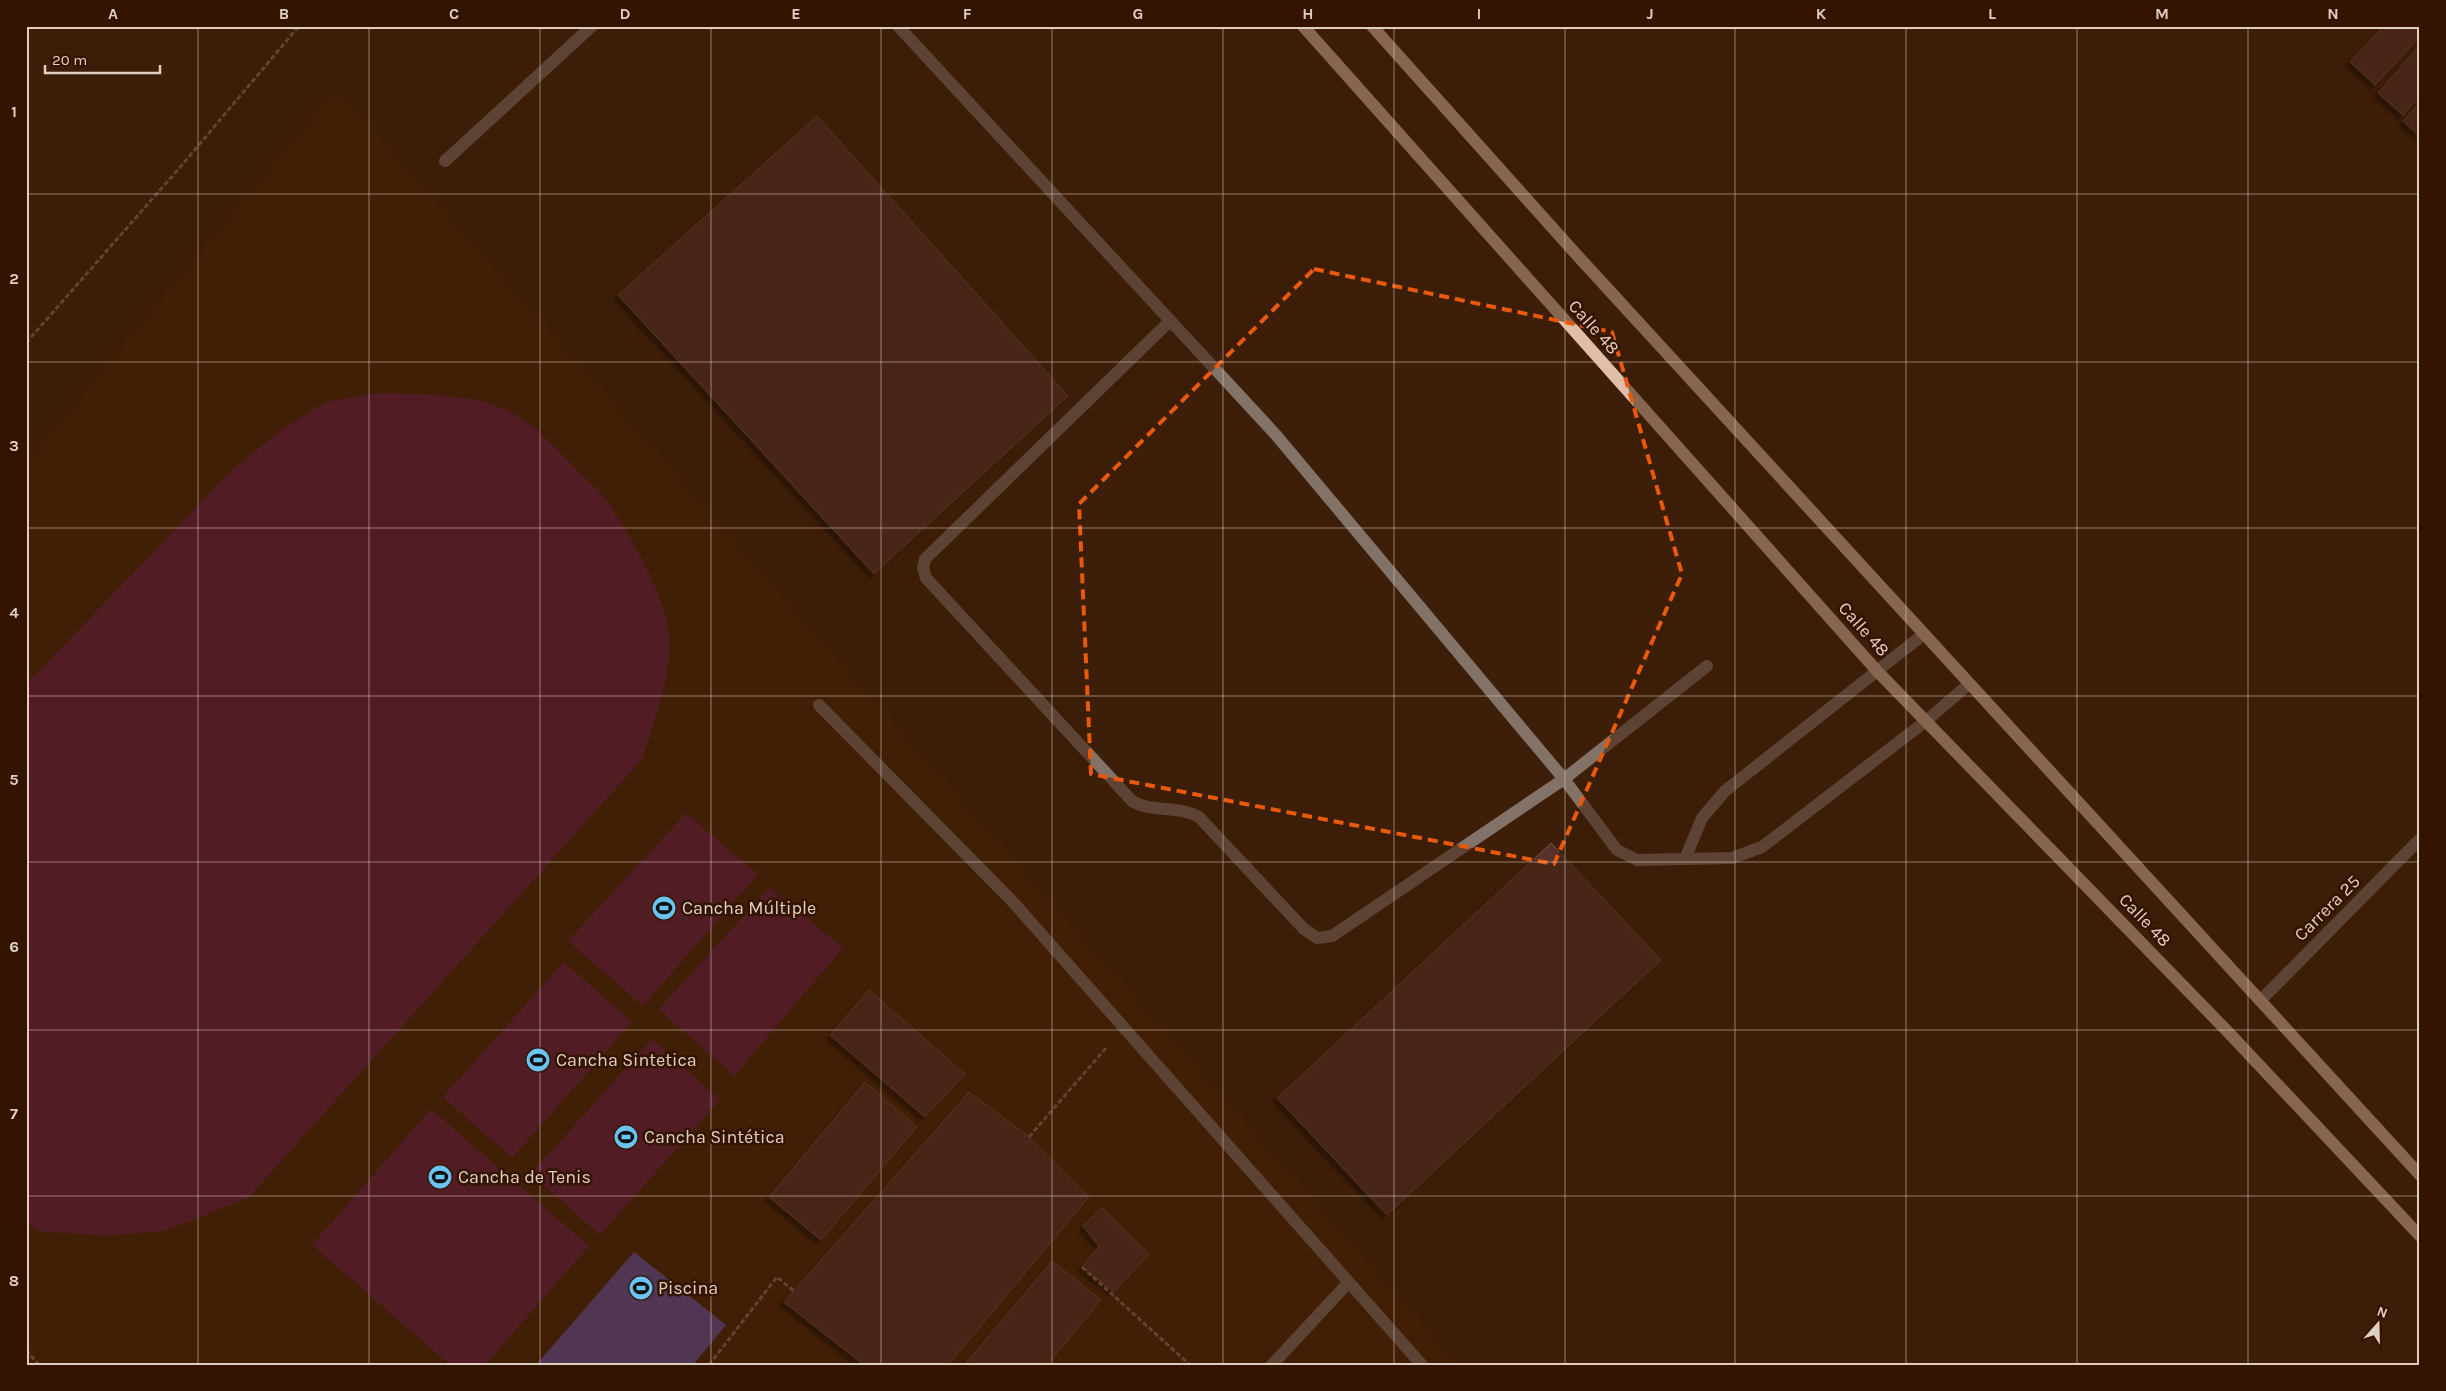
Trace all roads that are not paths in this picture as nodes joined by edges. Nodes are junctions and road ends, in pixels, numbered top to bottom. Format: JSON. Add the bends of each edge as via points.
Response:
{"nodes":[{"id":1,"x":592,"y":26,"type":"edge"},
{"id":2,"x":898,"y":26,"type":"edge"},
{"id":3,"x":1303,"y":26,"type":"edge"},
{"id":4,"x":1372,"y":26,"type":"edge"},
{"id":5,"x":445,"y":161,"type":"dead end"},
{"id":6,"x":1170,"y":321,"type":"junction"},
{"id":7,"x":1924,"y":634,"type":"junction"},
{"id":8,"x":1707,"y":666,"type":"dead end"},
{"id":9,"x":1878,"y":672,"type":"junction"},
{"id":10,"x":1969,"y":684,"type":"junction"},
{"id":11,"x":818,"y":705,"type":"dead end"},
{"id":12,"x":1926,"y":721,"type":"junction"},
{"id":13,"x":1564,"y":779,"type":"junction"},
{"id":14,"x":2420,"y":839,"type":"edge"},
{"id":15,"x":1685,"y":859,"type":"junction"},
{"id":16,"x":2260,"y":1001,"type":"junction"},
{"id":17,"x":2420,"y":1176,"type":"edge"},
{"id":18,"x":2420,"y":1236,"type":"edge"},
{"id":19,"x":1348,"y":1283,"type":"junction"},
{"id":20,"x":1272,"y":1365,"type":"edge"},
{"id":21,"x":1422,"y":1365,"type":"edge"}],
"edges":[{"from":1,"to":5,"type":"street"},
{"from":2,"to":6,"type":"street"},
{"from":3,"to":9,"type":"main road","name":"Calle 48"},
{"from":4,"to":7,"type":"main road","name":"Calle 48"},
{"from":6,"to":13,"type":"street","via":[[1276,435]]},
{"from":6,"to":13,"type":"street","via":[[925,559],[922,568],[926,578],[1132,801],[1141,807],[1187,810],[1199,816],[1304,929],[1317,938],[1332,936]]},
{"from":7,"to":9,"type":"street"},
{"from":7,"to":10,"type":"main road","name":"Calle 48"},
{"from":8,"to":13,"type":"street"},
{"from":9,"to":12,"type":"main road","name":"Calle 48"},
{"from":9,"to":15,"type":"street","via":[[1725,791],[1702,818]]},
{"from":10,"to":12,"type":"street"},
{"from":10,"to":16,"type":"main road","name":"Calle 48"},
{"from":11,"to":19,"type":"street","via":[[1012,901]]},
{"from":12,"to":15,"type":"street","via":[[1762,847],[1732,858]]},
{"from":12,"to":18,"type":"main road","name":"Calle 48","via":[[2230,1033]]},
{"from":13,"to":15,"type":"street","via":[[1617,850],[1637,860]]},
{"from":14,"to":16,"type":"street","name":"Carrera 25"},
{"from":16,"to":17,"type":"main road","name":"Calle 48"},
{"from":19,"to":20,"type":"street"},
{"from":19,"to":21,"type":"street"}]}
